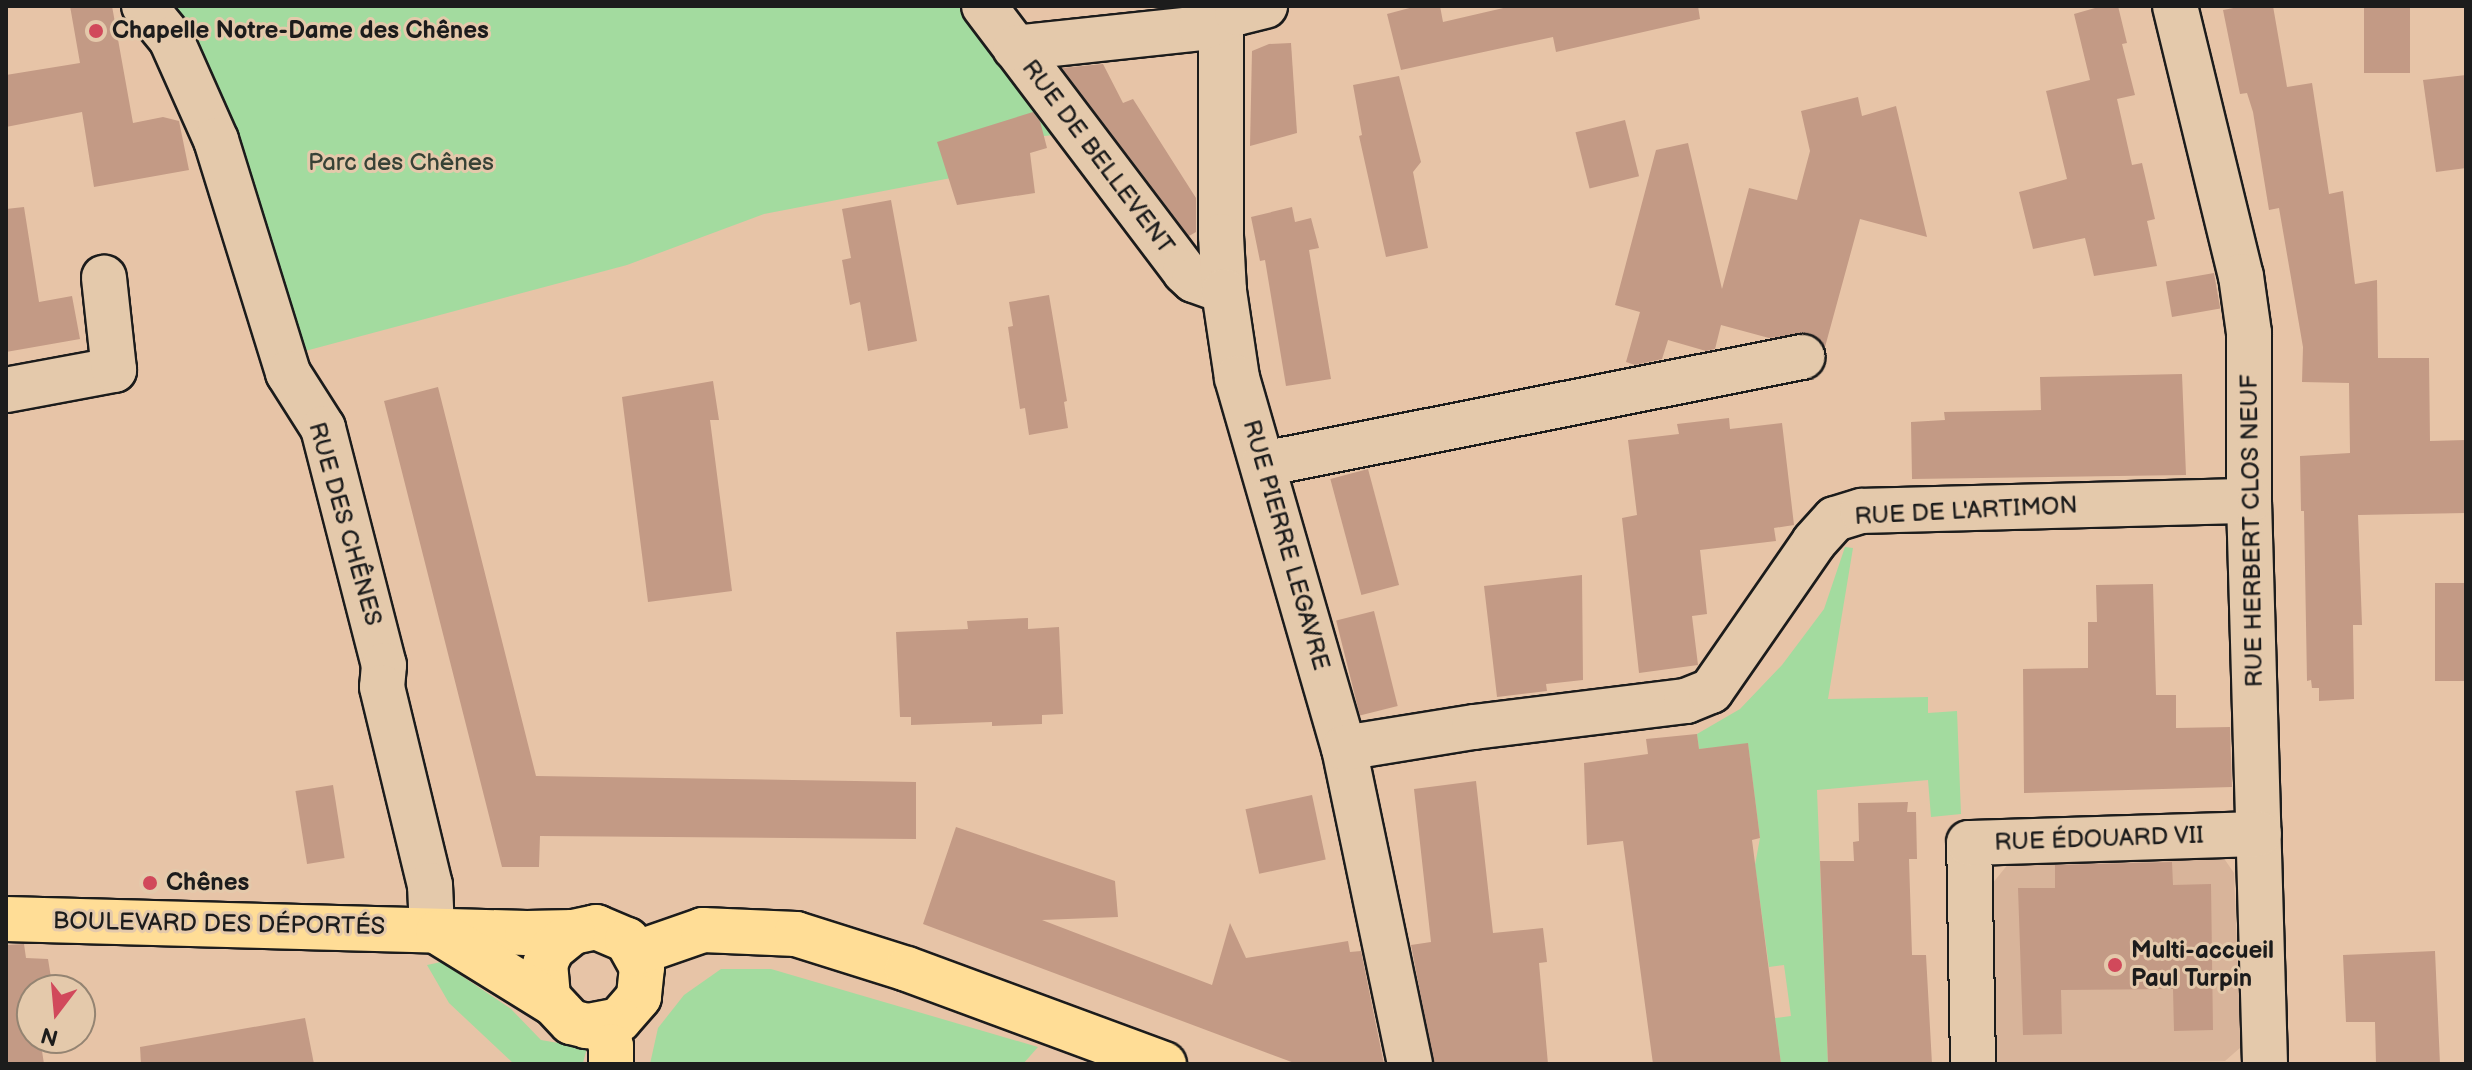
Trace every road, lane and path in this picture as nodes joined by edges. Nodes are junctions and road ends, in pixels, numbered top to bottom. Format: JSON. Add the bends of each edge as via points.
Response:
{"nodes":[{"id":1,"x":144,"y":6,"type":"edge"},
{"id":2,"x":984,"y":6,"type":"edge"},
{"id":3,"x":1265,"y":6,"type":"edge"},
{"id":4,"x":2175,"y":6,"type":"edge"},
{"id":5,"x":1221,"y":13,"type":"edge"},
{"id":6,"x":1015,"y":48,"type":"junction"},
{"id":7,"x":104,"y":278,"type":"dead end"},
{"id":8,"x":1224,"y":291,"type":"junction"},
{"id":9,"x":1802,"y":357,"type":"dead end"},
{"id":10,"x":6,"y":390,"type":"edge"},
{"id":11,"x":1263,"y":464,"type":"junction"},
{"id":12,"x":2249,"y":501,"type":"junction"},
{"id":13,"x":1344,"y":748,"type":"junction"},
{"id":14,"x":2259,"y":834,"type":"junction"},
{"id":15,"x":6,"y":919,"type":"edge"},
{"id":16,"x":432,"y":929,"type":"junction"},
{"id":17,"x":573,"y":932,"type":"junction"},
{"id":18,"x":637,"y":953,"type":"junction"},
{"id":19,"x":551,"y":1002,"type":"junction"},
{"id":20,"x":608,"y":1045,"type":"edge"},
{"id":21,"x":1164,"y":1064,"type":"edge"},
{"id":22,"x":1410,"y":1064,"type":"edge"},
{"id":23,"x":1973,"y":1064,"type":"edge"},
{"id":24,"x":2265,"y":1064,"type":"edge"}],
"edges":[{"from":1,"to":16,"type":"street","name":"RUE DES CHÊNES","via":[[171,39],[216,140],[288,373],[323,428],[384,665],[382,687],[430,885]]},
{"from":2,"to":6,"type":"street","name":"RUE DE BELLEVENT"},
{"from":3,"to":5,"type":"street"},
{"from":4,"to":12,"type":"street","name":"RUE HERBERT CLOS NEUF","via":[[2243,290],[2249,333]]},
{"from":5,"to":6,"type":"street","via":[[1201,28]]},
{"from":5,"to":8,"type":"street","name":"RUE PIERRE LEGAVRE"},
{"from":6,"to":8,"type":"street","name":"RUE DE BELLEVENT","via":[[1185,272]]},
{"from":7,"to":10,"type":"street","via":[[114,370]]},
{"from":8,"to":11,"type":"street","name":"RUE PIERRE LEGAVRE","via":[[1237,378]]},
{"from":9,"to":11,"type":"street"},
{"from":11,"to":13,"type":"street","name":"RUE PIERRE LEGAVRE"},
{"from":12,"to":13,"type":"street","name":"RUE DE L'ARTIMON","via":[[1862,511],[1835,519],[1814,542],[1711,691],[1686,701]]},
{"from":12,"to":14,"type":"street","name":"RUE HERBERT CLOS NEUF"},
{"from":13,"to":22,"type":"street","name":"RUE PIERRE LEGAVRE"},
{"from":14,"to":23,"type":"street","name":"RUE ÉDOUARD VII","via":[[1969,843]]},
{"from":14,"to":24,"type":"street","name":"RUE HERBERT CLOS NEUF"},
{"from":15,"to":16,"type":"main road","name":"BOULEVARD DES DÉPORTÉS"},
{"from":16,"to":17,"type":"main road","name":"BOULEVARD DES DÉPORTÉS"},
{"from":16,"to":19,"type":"main road"},
{"from":17,"to":18,"type":"main road","via":[[596,927],[613,931]]},
{"from":17,"to":19,"type":"main road","via":[[552,949],[545,964]]},
{"from":18,"to":20,"type":"main road","via":[[643,982],[639,997]]},
{"from":18,"to":21,"type":"main road","via":[[703,930],[796,934]]},
{"from":19,"to":20,"type":"main road"}]}
